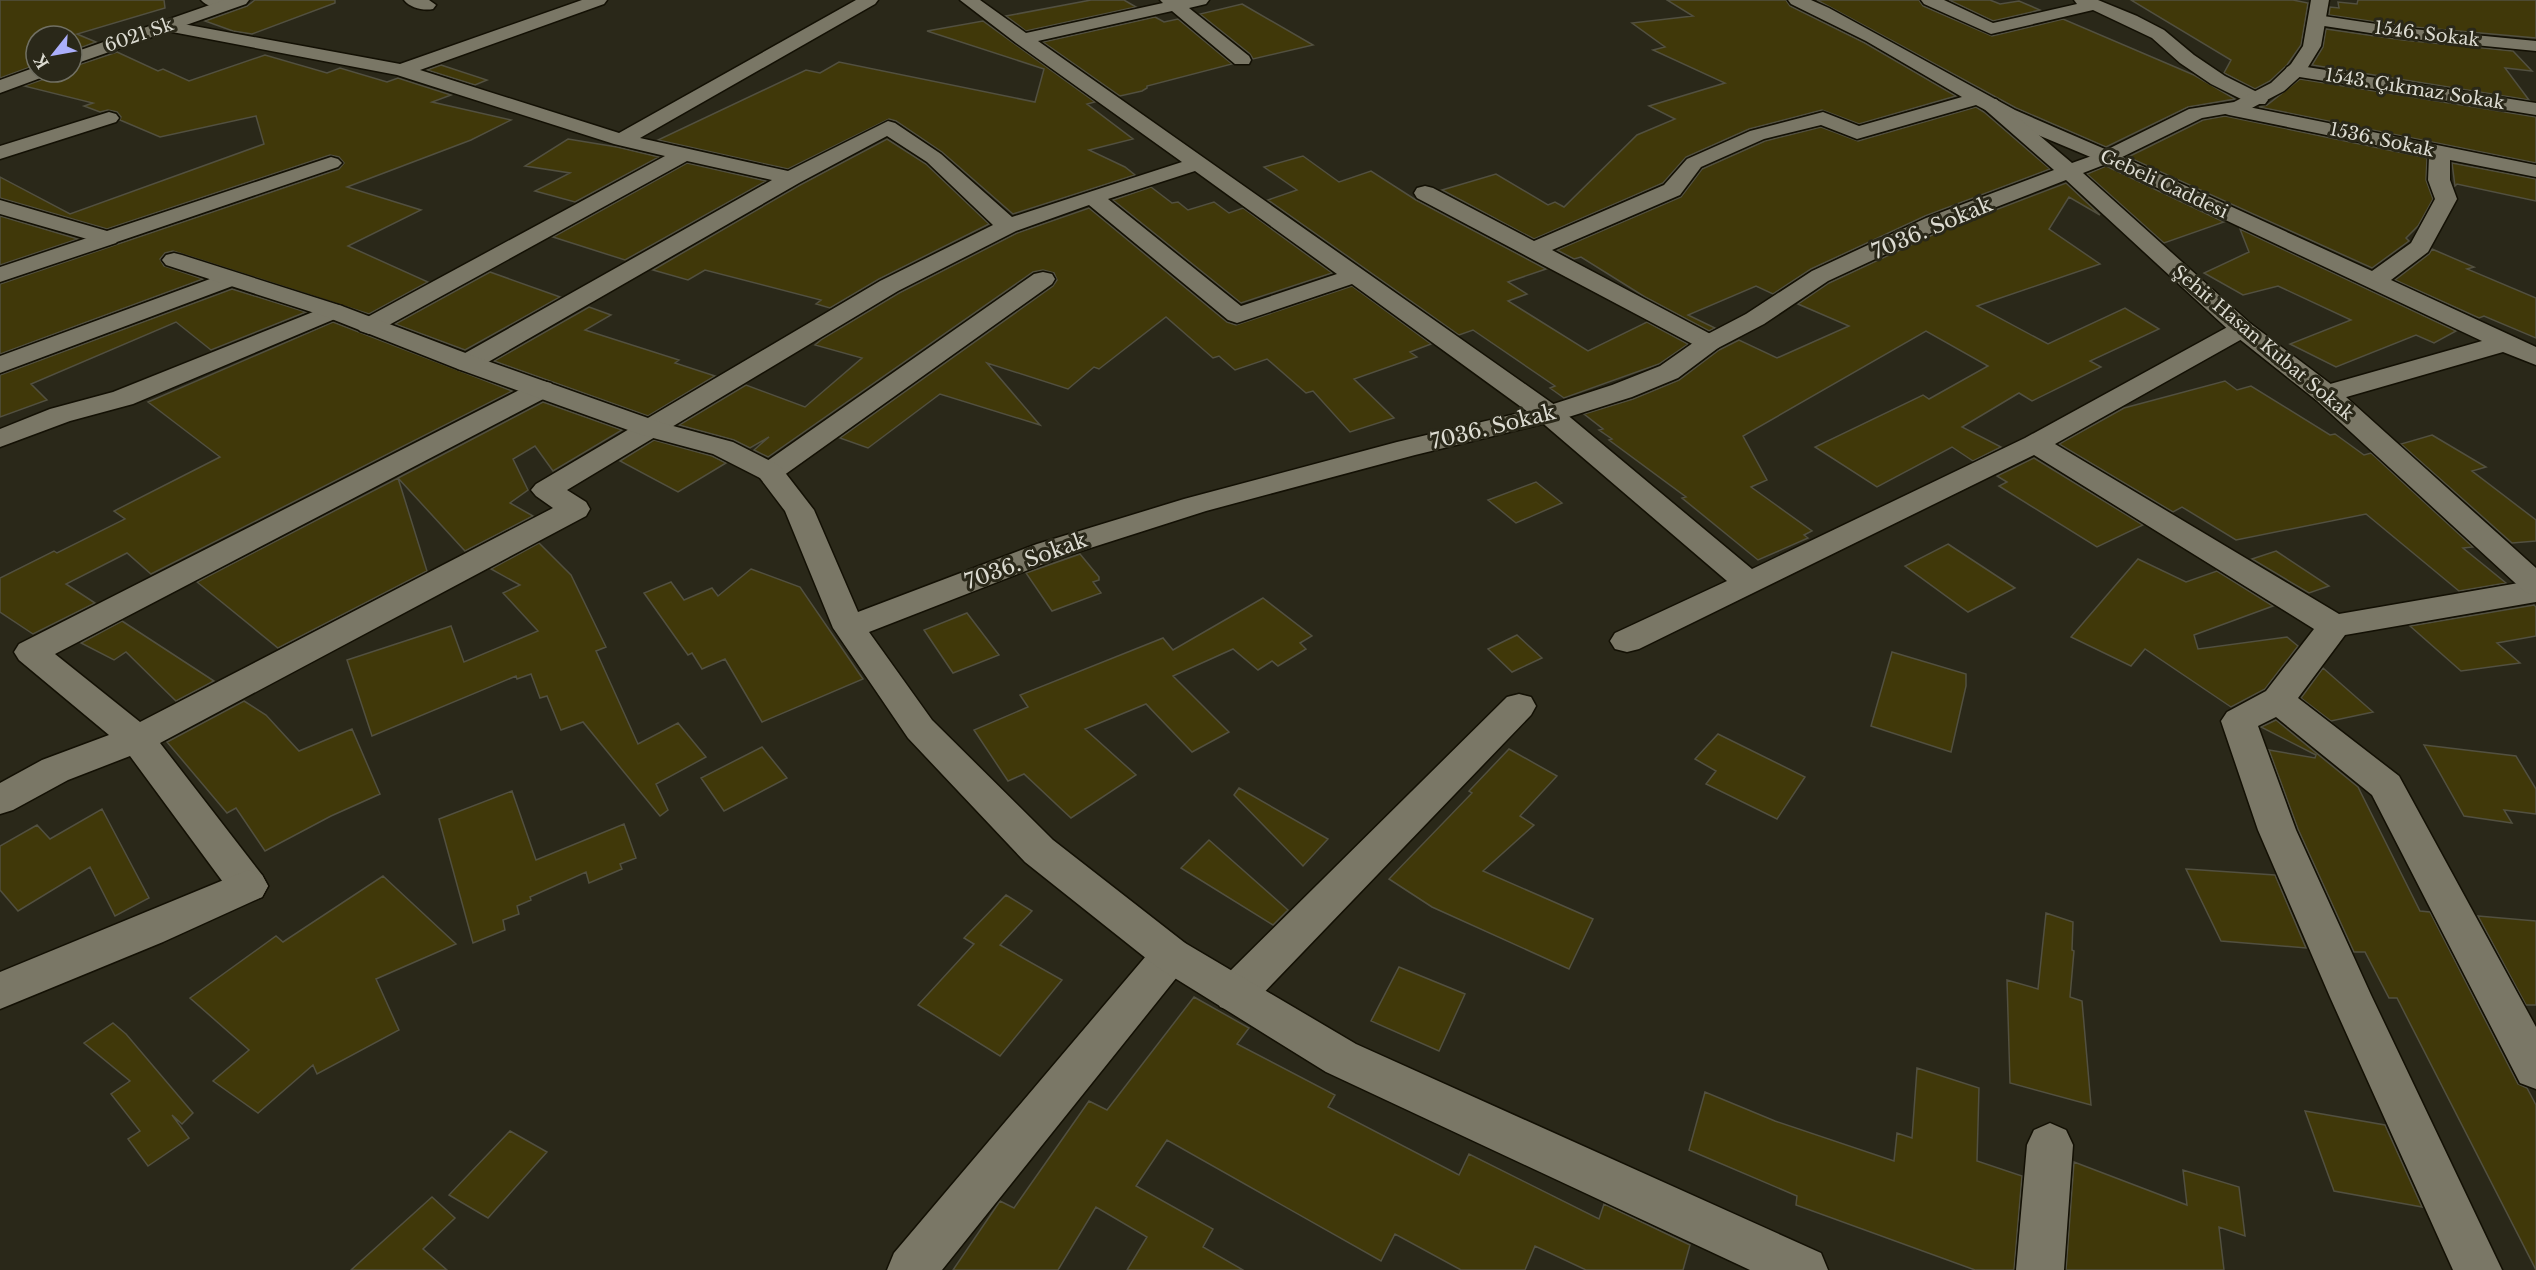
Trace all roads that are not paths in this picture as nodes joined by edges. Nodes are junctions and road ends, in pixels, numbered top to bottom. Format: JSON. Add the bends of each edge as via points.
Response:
{"nodes":[{"id":1,"x":598,"y":0,"type":"edge"},
{"id":2,"x":869,"y":0,"type":"edge"},
{"id":3,"x":969,"y":0,"type":"edge"},
{"id":4,"x":1200,"y":0,"type":"edge"},
{"id":5,"x":1797,"y":0,"type":"edge"},
{"id":6,"x":1930,"y":0,"type":"edge"},
{"id":7,"x":2320,"y":0,"type":"edge"},
{"id":8,"x":225,"y":1,"type":"edge"},
{"id":9,"x":2088,"y":2,"type":"edge"},
{"id":10,"x":1173,"y":3,"type":"edge"},
{"id":11,"x":2317,"y":20,"type":"junction"},
{"id":12,"x":167,"y":26,"type":"junction"},
{"id":13,"x":1022,"y":39,"type":"junction"},
{"id":14,"x":2536,"y":46,"type":"edge"},
{"id":15,"x":84,"y":56,"type":"edge"},
{"id":16,"x":1242,"y":60,"type":"dead end"},
{"id":17,"x":401,"y":70,"type":"junction"},
{"id":18,"x":2294,"y":71,"type":"junction"},
{"id":19,"x":24,"y":78,"type":"edge"},
{"id":20,"x":0,"y":87,"type":"edge"},
{"id":21,"x":2258,"y":100,"type":"junction"},
{"id":22,"x":1984,"y":101,"type":"junction"},
{"id":23,"x":2229,"y":109,"type":"junction"},
{"id":24,"x":2536,"y":109,"type":"edge"},
{"id":25,"x":109,"y":118,"type":"dead end"},
{"id":26,"x":621,"y":140,"type":"junction"},
{"id":27,"x":2440,"y":152,"type":"junction"},
{"id":28,"x":0,"y":153,"type":"edge"},
{"id":29,"x":684,"y":154,"type":"junction"},
{"id":30,"x":2107,"y":157,"type":"junction"},
{"id":31,"x":331,"y":164,"type":"dead end"},
{"id":32,"x":1196,"y":164,"type":"junction"},
{"id":33,"x":2536,"y":171,"type":"edge"},
{"id":34,"x":2069,"y":172,"type":"junction"},
{"id":35,"x":791,"y":178,"type":"junction"},
{"id":36,"x":1425,"y":193,"type":"dead end"},
{"id":37,"x":1092,"y":196,"type":"junction"},
{"id":38,"x":2,"y":210,"type":"edge"},
{"id":39,"x":1008,"y":226,"type":"junction"},
{"id":40,"x":108,"y":238,"type":"junction"},
{"id":41,"x":1533,"y":250,"type":"junction"},
{"id":42,"x":174,"y":260,"type":"dead end"},
{"id":43,"x":0,"y":275,"type":"edge"},
{"id":44,"x":1356,"y":275,"type":"junction"},
{"id":45,"x":229,"y":279,"type":"junction"},
{"id":46,"x":1043,"y":279,"type":"dead end"},
{"id":47,"x":2374,"y":281,"type":"junction"},
{"id":48,"x":333,"y":311,"type":"junction"},
{"id":49,"x":369,"y":326,"type":"junction"},
{"id":50,"x":2242,"y":329,"type":"junction"},
{"id":51,"x":2505,"y":342,"type":"junction"},
{"id":52,"x":1709,"y":343,"type":"junction"},
{"id":53,"x":2536,"y":357,"type":"edge"},
{"id":54,"x":467,"y":363,"type":"junction"},
{"id":55,"x":0,"y":365,"type":"edge"},
{"id":56,"x":542,"y":389,"type":"junction"},
{"id":57,"x":2326,"y":394,"type":"junction"},
{"id":58,"x":1549,"y":414,"type":"junction"},
{"id":59,"x":652,"y":429,"type":"junction"},
{"id":60,"x":0,"y":439,"type":"edge"},
{"id":61,"x":2035,"y":444,"type":"junction"},
{"id":62,"x":770,"y":472,"type":"junction"},
{"id":63,"x":1749,"y":583,"type":"junction"},
{"id":64,"x":2536,"y":585,"type":"edge"},
{"id":65,"x":2536,"y":591,"type":"edge"},
{"id":66,"x":2334,"y":626,"type":"junction"},
{"id":67,"x":849,"y":628,"type":"junction"},
{"id":68,"x":1627,"y":641,"type":"dead end"},
{"id":69,"x":2278,"y":700,"type":"junction"},
{"id":70,"x":1519,"y":706,"type":"dead end"},
{"id":71,"x":137,"y":739,"type":"junction"},
{"id":72,"x":0,"y":800,"type":"edge"},
{"id":73,"x":1171,"y":955,"type":"junction"},
{"id":74,"x":0,"y":991,"type":"edge"},
{"id":75,"x":1235,"y":994,"type":"junction"},
{"id":76,"x":2536,"y":1069,"type":"edge"},
{"id":77,"x":2050,"y":1145,"type":"dead end"},
{"id":78,"x":911,"y":1270,"type":"edge"},
{"id":79,"x":1804,"y":1270,"type":"edge"},
{"id":80,"x":2040,"y":1270,"type":"edge"},
{"id":81,"x":2478,"y":1270,"type":"edge"}],
"edges":[{"from":1,"to":17,"type":"street"},
{"from":2,"to":26,"type":"street"},
{"from":3,"to":13,"type":"street"},
{"from":4,"to":10,"type":"street"},
{"from":5,"to":22,"type":"street","name":"Gebeli Caddesi","via":[[1906,55]]},
{"from":6,"to":9,"type":"street","via":[[1991,29]]},
{"from":7,"to":11,"type":"street"},
{"from":8,"to":12,"type":"street","name":"6021 Sk"},
{"from":9,"to":21,"type":"street","via":[[2158,34],[2218,80]]},
{"from":10,"to":13,"type":"street"},
{"from":10,"to":16,"type":"street"},
{"from":11,"to":14,"type":"street","name":"1546. Sokak"},
{"from":11,"to":18,"type":"street","via":[[2313,44]]},
{"from":12,"to":15,"type":"street","name":"6021 Sk"},
{"from":12,"to":17,"type":"street"},
{"from":13,"to":32,"type":"street"},
{"from":17,"to":26,"type":"street"},
{"from":18,"to":21,"type":"street"},
{"from":18,"to":24,"type":"street","name":"1543. Çıkmaz Sokak"},
{"from":19,"to":20,"type":"street"},
{"from":21,"to":23,"type":"street"},
{"from":22,"to":30,"type":"street","name":"Gebeli Caddesi"},
{"from":22,"to":34,"type":"street","name":"Şehit Hasan Kubat Sokak"},
{"from":22,"to":41,"type":"street","via":[[1857,132],[1823,118],[1757,135],[1694,163],[1672,190]]},
{"from":23,"to":27,"type":"street","name":"1536. Sokak"},
{"from":23,"to":30,"type":"street","name":"7036. Sokak","via":[[2196,113]]},
{"from":25,"to":28,"type":"street"},
{"from":26,"to":29,"type":"street"},
{"from":27,"to":33,"type":"street","name":"1536. Sokak"},
{"from":27,"to":47,"type":"street","via":[[2439,180],[2446,200],[2420,247]]},
{"from":29,"to":35,"type":"street"},
{"from":29,"to":49,"type":"street"},
{"from":30,"to":34,"type":"street","name":"7036. Sokak"},
{"from":30,"to":47,"type":"street","name":"Gebeli Caddesi"},
{"from":31,"to":40,"type":"street"},
{"from":32,"to":37,"type":"street"},
{"from":32,"to":44,"type":"street"},
{"from":34,"to":50,"type":"street","name":"Şehit Hasan Kubat Sokak"},
{"from":34,"to":52,"type":"street","name":"7036. Sokak","via":[[1935,223],[1820,276],[1755,319]]},
{"from":35,"to":39,"type":"street","via":[[888,127],[934,158]]},
{"from":35,"to":54,"type":"street"},
{"from":36,"to":41,"type":"street"},
{"from":37,"to":39,"type":"street"},
{"from":37,"to":44,"type":"street","via":[[1237,315]]},
{"from":38,"to":40,"type":"street"},
{"from":39,"to":59,"type":"street","via":[[889,286]]},
{"from":40,"to":43,"type":"street"},
{"from":41,"to":52,"type":"street"},
{"from":42,"to":45,"type":"street"},
{"from":44,"to":58,"type":"street"},
{"from":45,"to":48,"type":"street"},
{"from":45,"to":55,"type":"street"},
{"from":46,"to":62,"type":"street"},
{"from":47,"to":51,"type":"street","name":"Gebeli Caddesi"},
{"from":48,"to":49,"type":"street"},
{"from":48,"to":60,"type":"street","via":[[123,398],[60,415]]},
{"from":49,"to":54,"type":"street"},
{"from":50,"to":57,"type":"street","name":"Şehit Hasan Kubat Sokak"},
{"from":50,"to":61,"type":"street"},
{"from":51,"to":53,"type":"street","name":"Gebeli Caddesi"},
{"from":51,"to":57,"type":"street"},
{"from":52,"to":58,"type":"street","name":"7036. Sokak","via":[[1669,372]]},
{"from":54,"to":56,"type":"street"},
{"from":56,"to":59,"type":"street"},
{"from":56,"to":71,"type":"street","via":[[31,652]]},
{"from":57,"to":64,"type":"street","name":"Şehit Hasan Kubat Sokak"},
{"from":58,"to":63,"type":"street"},
{"from":58,"to":67,"type":"street","name":"7036. Sokak","via":[[1195,505],[1048,551]]},
{"from":59,"to":62,"type":"street","via":[[723,448]]},
{"from":59,"to":71,"type":"street","via":[[546,490],[575,509]]},
{"from":61,"to":63,"type":"street"},
{"from":61,"to":66,"type":"street"},
{"from":62,"to":67,"type":"street","via":[[799,510]]},
{"from":63,"to":68,"type":"street"},
{"from":65,"to":66,"type":"street"},
{"from":66,"to":69,"type":"street"},
{"from":67,"to":73,"type":"street","via":[[920,729],[1039,852]]},
{"from":69,"to":76,"type":"street","via":[[2386,786]]},
{"from":69,"to":81,"type":"street","via":[[2239,721],[2277,830]]},
{"from":70,"to":75,"type":"street"},
{"from":71,"to":72,"type":"street","via":[[55,770]]},
{"from":71,"to":74,"type":"street","via":[[248,886]]},
{"from":73,"to":75,"type":"street"},
{"from":73,"to":78,"type":"street"},
{"from":75,"to":79,"type":"street","via":[[1341,1058]]},
{"from":77,"to":80,"type":"street"}]}
